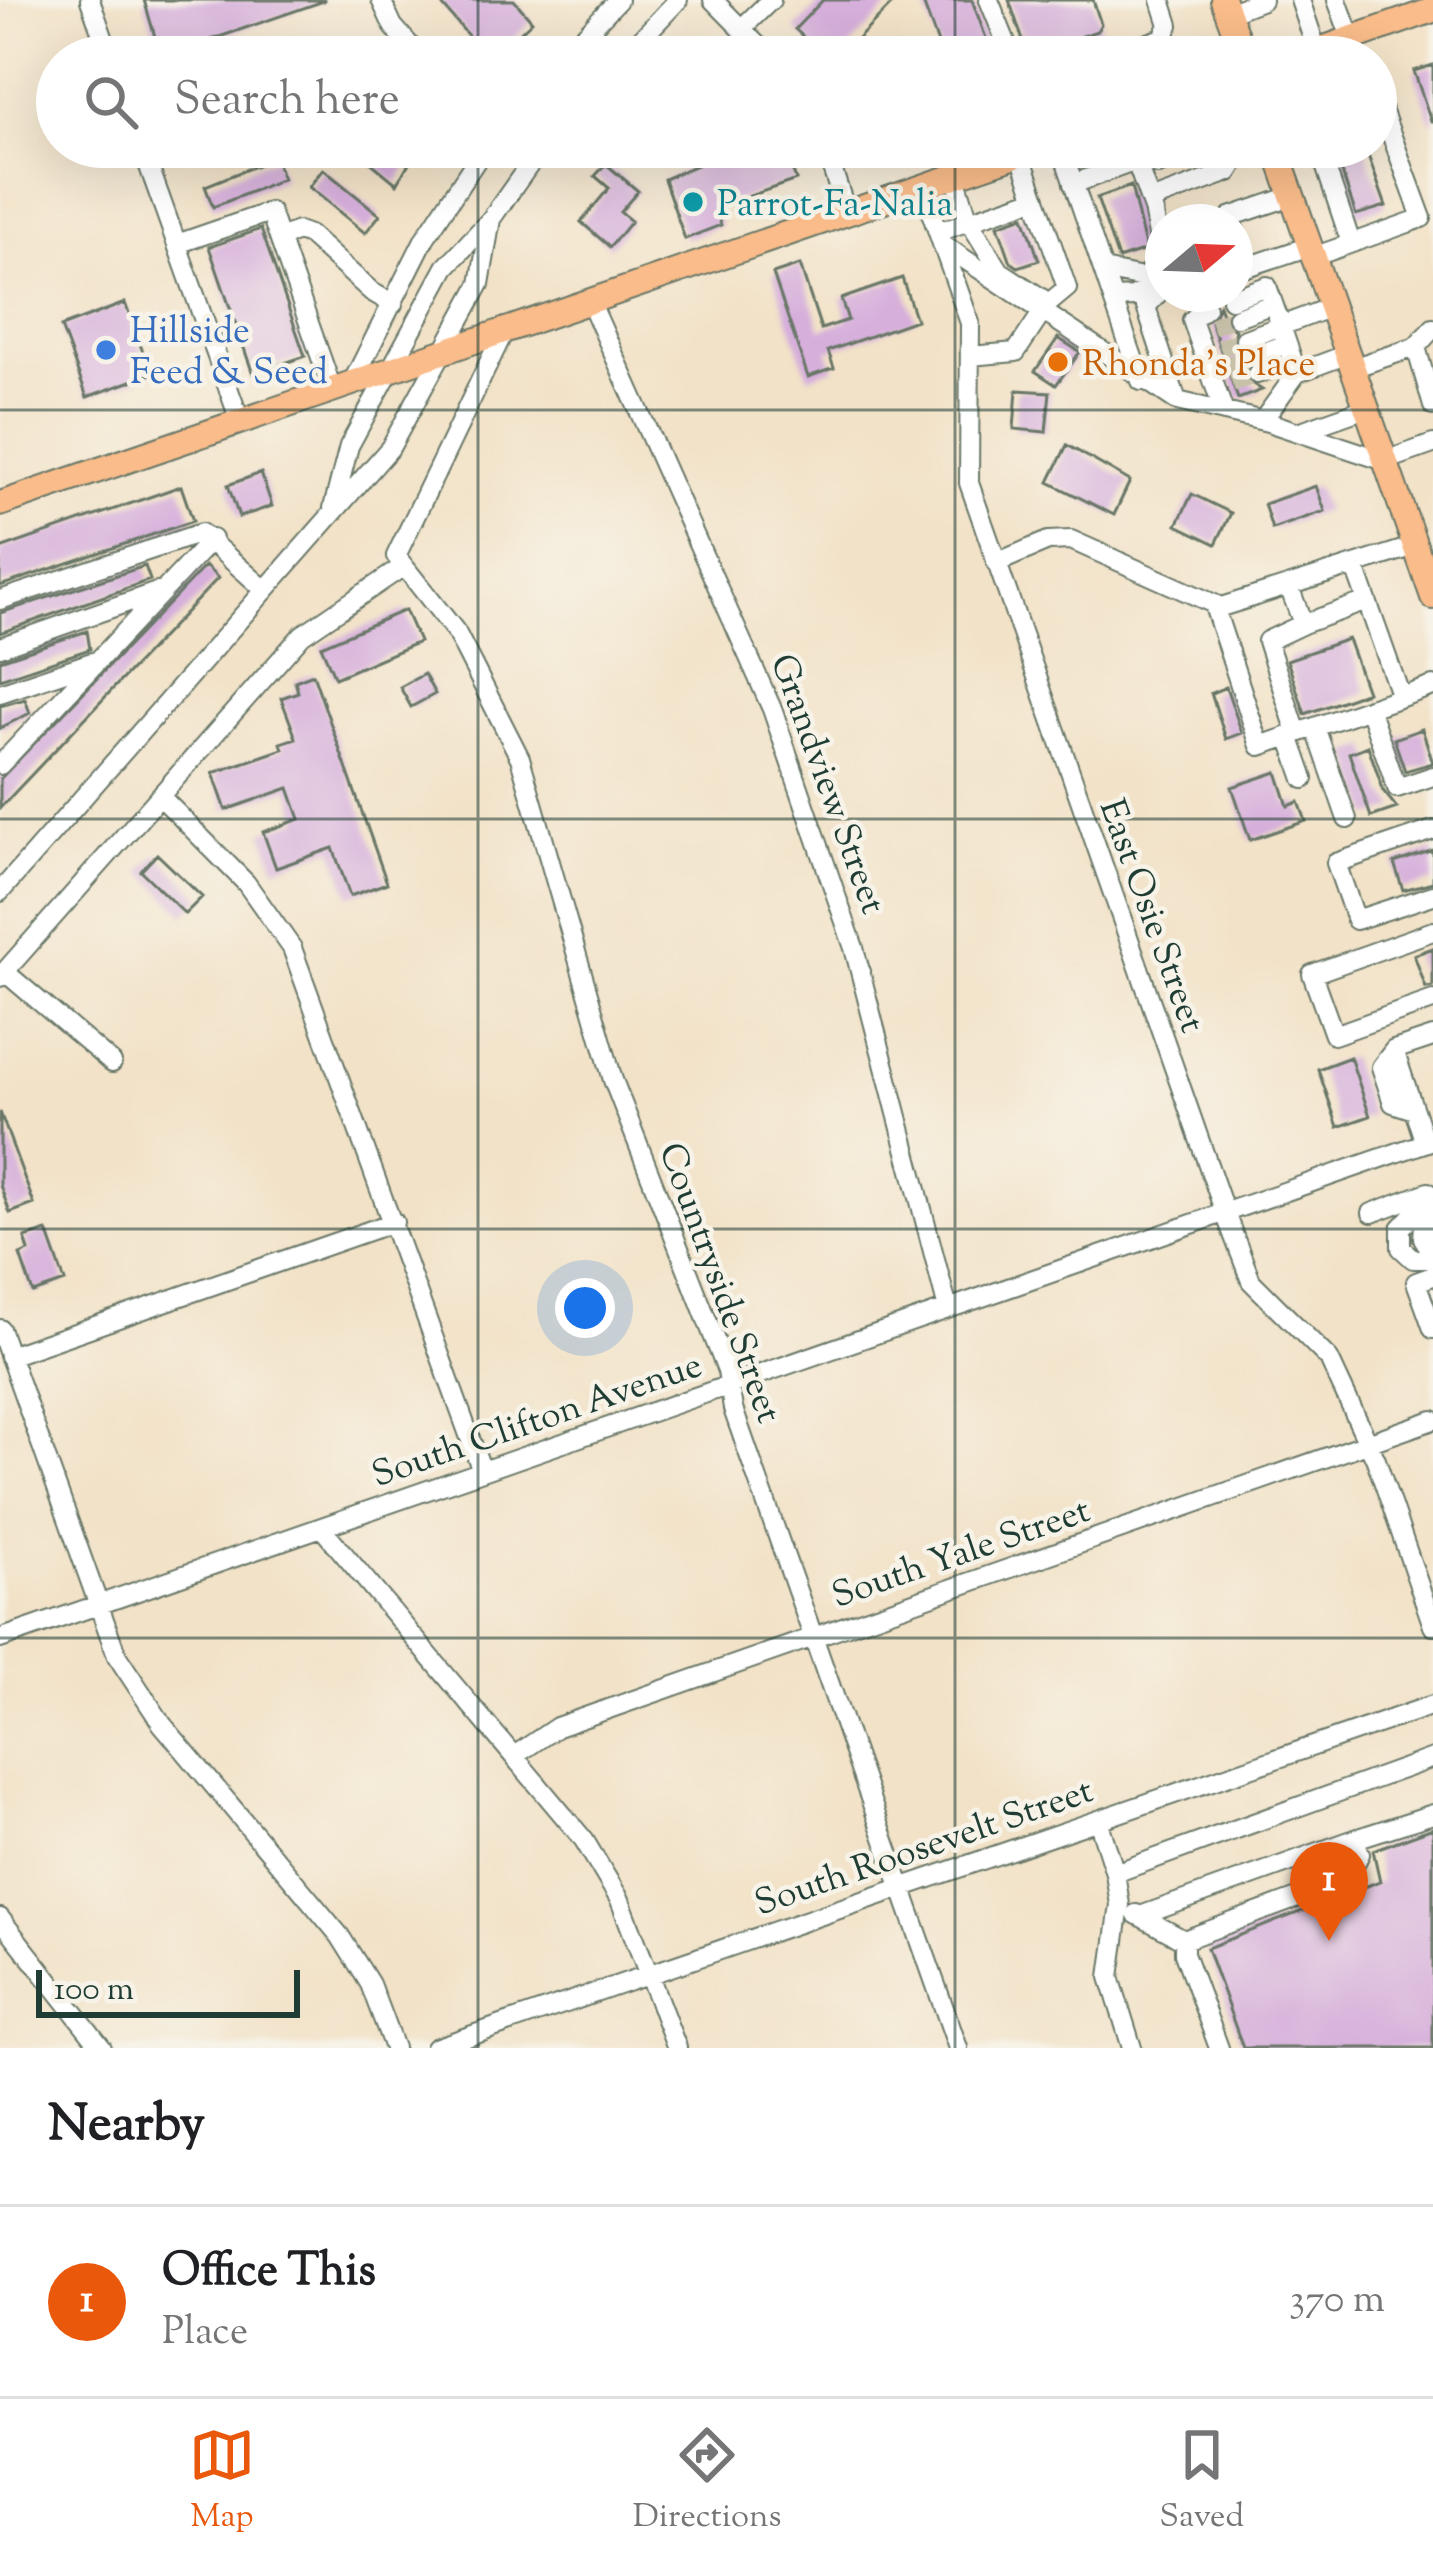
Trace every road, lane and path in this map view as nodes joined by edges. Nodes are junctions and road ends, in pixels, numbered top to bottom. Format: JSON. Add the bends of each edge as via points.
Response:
{"nodes":[{"id":1,"x":90,"y":0,"type":"edge"},
{"id":2,"x":381,"y":0,"type":"edge"},
{"id":3,"x":619,"y":0,"type":"edge"},
{"id":4,"x":678,"y":0,"type":"edge"},
{"id":5,"x":713,"y":0,"type":"edge"},
{"id":6,"x":771,"y":0,"type":"edge"},
{"id":7,"x":989,"y":0,"type":"edge"},
{"id":8,"x":1161,"y":0,"type":"edge"},
{"id":9,"x":1262,"y":0,"type":"edge"},
{"id":10,"x":1300,"y":0,"type":"edge"},
{"id":11,"x":1337,"y":0,"type":"edge"},
{"id":12,"x":1226,"y":6,"type":"edge"},
{"id":13,"x":1433,"y":10,"type":"edge"},
{"id":14,"x":741,"y":29,"type":"junction"},
{"id":15,"x":103,"y":36,"type":"edge"},
{"id":16,"x":402,"y":36,"type":"edge"},
{"id":17,"x":584,"y":36,"type":"edge"},
{"id":18,"x":644,"y":36,"type":"edge"},
{"id":19,"x":748,"y":36,"type":"edge"},
{"id":20,"x":1004,"y":36,"type":"edge"},
{"id":21,"x":1163,"y":36,"type":"edge"},
{"id":22,"x":1237,"y":36,"type":"edge"},
{"id":23,"x":1305,"y":36,"type":"edge"},
{"id":24,"x":1350,"y":36,"type":"edge"},
{"id":25,"x":1379,"y":36,"type":"edge"},
{"id":26,"x":1397,"y":150,"type":"edge"},
{"id":27,"x":150,"y":168,"type":"edge"},
{"id":28,"x":471,"y":168,"type":"edge"},
{"id":29,"x":527,"y":168,"type":"edge"},
{"id":30,"x":832,"y":168,"type":"edge"},
{"id":31,"x":978,"y":168,"type":"edge"},
{"id":32,"x":1032,"y":168,"type":"edge"},
{"id":33,"x":1067,"y":168,"type":"edge"},
{"id":34,"x":1106,"y":168,"type":"edge"},
{"id":35,"x":1139,"y":168,"type":"edge"},
{"id":36,"x":1232,"y":168,"type":"edge"},
{"id":37,"x":1280,"y":168,"type":"edge"},
{"id":38,"x":1326,"y":168,"type":"edge"},
{"id":39,"x":955,"y":176,"type":"junction"},
{"id":40,"x":1073,"y":184,"type":"junction"},
{"id":41,"x":922,"y":187,"type":"junction"},
{"id":42,"x":1292,"y":196,"type":"junction"},
{"id":43,"x":1036,"y":198,"type":"junction"},
{"id":44,"x":1151,"y":204,"type":"edge"},
{"id":45,"x":1161,"y":204,"type":"edge"},
{"id":46,"x":1253,"y":210,"type":"edge"},
{"id":47,"x":847,"y":214,"type":"junction"},
{"id":48,"x":491,"y":219,"type":"junction"},
{"id":49,"x":969,"y":221,"type":"junction"},
{"id":50,"x":279,"y":238,"type":"junction"},
{"id":51,"x":940,"y":238,"type":"junction"},
{"id":52,"x":1351,"y":243,"type":"junction"},
{"id":53,"x":177,"y":244,"type":"junction"},
{"id":54,"x":1311,"y":251,"type":"junction"},
{"id":55,"x":988,"y":253,"type":"junction"},
{"id":56,"x":1253,"y":266,"type":"edge"},
{"id":57,"x":976,"y":270,"type":"junction"},
{"id":58,"x":1103,"y":270,"type":"junction"},
{"id":59,"x":1145,"y":276,"type":"edge"},
{"id":60,"x":1145,"y":291,"type":"edge"},
{"id":61,"x":1112,"y":298,"type":"junction"},
{"id":62,"x":590,"y":301,"type":"junction"},
{"id":63,"x":1253,"y":301,"type":"edge"},
{"id":64,"x":393,"y":304,"type":"junction"},
{"id":65,"x":1331,"y":308,"type":"junction"},
{"id":66,"x":1045,"y":309,"type":"junction"},
{"id":67,"x":1148,"y":312,"type":"edge"},
{"id":68,"x":1205,"y":322,"type":"dead end"},
{"id":69,"x":506,"y":327,"type":"junction"},
{"id":70,"x":1433,"y":328,"type":"edge"},
{"id":71,"x":445,"y":349,"type":"junction"},
{"id":72,"x":1425,"y":349,"type":"edge"},
{"id":73,"x":1290,"y":351,"type":"junction"},
{"id":74,"x":970,"y":356,"type":"junction"},
{"id":75,"x":1350,"y":361,"type":"junction"},
{"id":76,"x":394,"y":365,"type":"junction"},
{"id":77,"x":1141,"y":381,"type":"junction"},
{"id":78,"x":343,"y":385,"type":"junction"},
{"id":79,"x":1177,"y":401,"type":"junction"},
{"id":80,"x":1433,"y":406,"type":"edge"},
{"id":81,"x":1366,"y":408,"type":"junction"},
{"id":82,"x":1224,"y":412,"type":"junction"},
{"id":83,"x":1263,"y":420,"type":"junction"},
{"id":84,"x":239,"y":421,"type":"junction"},
{"id":85,"x":1298,"y":432,"type":"junction"},
{"id":86,"x":1433,"y":444,"type":"edge"},
{"id":87,"x":1385,"y":461,"type":"junction"},
{"id":88,"x":0,"y":504,"type":"edge"},
{"id":89,"x":332,"y":513,"type":"junction"},
{"id":90,"x":212,"y":539,"type":"junction"},
{"id":91,"x":1415,"y":547,"type":"junction"},
{"id":92,"x":400,"y":561,"type":"junction"},
{"id":93,"x":996,"y":563,"type":"junction"},
{"id":94,"x":1355,"y":567,"type":"junction"},
{"id":95,"x":1290,"y":589,"type":"junction"},
{"id":96,"x":162,"y":590,"type":"junction"},
{"id":97,"x":265,"y":590,"type":"junction"},
{"id":98,"x":1433,"y":597,"type":"edge"},
{"id":99,"x":0,"y":600,"type":"edge"},
{"id":100,"x":1367,"y":601,"type":"junction"},
{"id":101,"x":1214,"y":606,"type":"junction"},
{"id":102,"x":1303,"y":624,"type":"junction"},
{"id":103,"x":0,"y":647,"type":"edge"},
{"id":104,"x":97,"y":660,"type":"junction"},
{"id":105,"x":1433,"y":686,"type":"edge"},
{"id":106,"x":0,"y":693,"type":"edge"},
{"id":107,"x":1401,"y":697,"type":"junction"},
{"id":108,"x":1369,"y":708,"type":"junction"},
{"id":109,"x":1300,"y":732,"type":"junction"},
{"id":110,"x":0,"y":764,"type":"edge"},
{"id":111,"x":1433,"y":776,"type":"edge"},
{"id":112,"x":1304,"y":779,"type":"dead end"},
{"id":113,"x":160,"y":796,"type":"junction"},
{"id":114,"x":1347,"y":819,"type":"dead end"},
{"id":115,"x":1433,"y":830,"type":"edge"},
{"id":116,"x":0,"y":892,"type":"edge"},
{"id":117,"x":1433,"y":895,"type":"edge"},
{"id":118,"x":1433,"y":931,"type":"edge"},
{"id":119,"x":2,"y":974,"type":"edge"},
{"id":120,"x":1433,"y":1000,"type":"edge"},
{"id":121,"x":1433,"y":1037,"type":"edge"},
{"id":122,"x":112,"y":1063,"type":"dead end"},
{"id":123,"x":1429,"y":1141,"type":"edge"},
{"id":124,"x":1431,"y":1194,"type":"edge"},
{"id":125,"x":1225,"y":1213,"type":"junction"},
{"id":126,"x":1372,"y":1213,"type":"dead end"},
{"id":127,"x":394,"y":1222,"type":"junction"},
{"id":128,"x":1433,"y":1257,"type":"edge"},
{"id":129,"x":1433,"y":1276,"type":"edge"},
{"id":130,"x":948,"y":1309,"type":"junction"},
{"id":131,"x":0,"y":1328,"type":"edge"},
{"id":132,"x":1433,"y":1329,"type":"edge"},
{"id":133,"x":9,"y":1356,"type":"junction"},
{"id":134,"x":729,"y":1385,"type":"junction"},
{"id":135,"x":1433,"y":1420,"type":"edge"},
{"id":136,"x":1368,"y":1443,"type":"junction"},
{"id":137,"x":482,"y":1471,"type":"junction"},
{"id":138,"x":322,"y":1528,"type":"junction"},
{"id":139,"x":99,"y":1605,"type":"junction"},
{"id":140,"x":1433,"y":1626,"type":"edge"},
{"id":141,"x":815,"y":1637,"type":"junction"},
{"id":142,"x":0,"y":1639,"type":"edge"},
{"id":143,"x":1433,"y":1705,"type":"edge"},
{"id":144,"x":514,"y":1756,"type":"junction"},
{"id":145,"x":1433,"y":1758,"type":"edge"},
{"id":146,"x":1433,"y":1814,"type":"edge"},
{"id":147,"x":1098,"y":1820,"type":"junction"},
{"id":148,"x":1355,"y":1839,"type":"junction"},
{"id":149,"x":1115,"y":1873,"type":"junction"},
{"id":150,"x":902,"y":1887,"type":"junction"},
{"id":151,"x":1120,"y":1905,"type":"junction"},
{"id":152,"x":1140,"y":1916,"type":"junction"},
{"id":153,"x":2,"y":1925,"type":"edge"},
{"id":154,"x":1184,"y":1940,"type":"junction"},
{"id":155,"x":650,"y":1975,"type":"junction"},
{"id":156,"x":102,"y":2048,"type":"edge"},
{"id":157,"x":394,"y":2048,"type":"edge"},
{"id":158,"x":435,"y":2048,"type":"edge"},
{"id":159,"x":677,"y":2048,"type":"edge"},
{"id":160,"x":958,"y":2048,"type":"edge"},
{"id":161,"x":1132,"y":2048,"type":"edge"},
{"id":162,"x":1219,"y":2048,"type":"edge"}],
"edges":[{"from":1,"to":15,"type":"street"},
{"from":2,"to":16,"type":"street"},
{"from":3,"to":17,"type":"street"},
{"from":4,"to":18,"type":"street"},
{"from":5,"to":14,"type":"street"},
{"from":6,"to":14,"type":"street"},
{"from":7,"to":20,"type":"street"},
{"from":8,"to":21,"type":"street","via":[[1169,25]]},
{"from":9,"to":12,"type":"street"},
{"from":10,"to":23,"type":"street"},
{"from":11,"to":24,"type":"street"},
{"from":12,"to":22,"type":"main road"},
{"from":13,"to":25,"type":"main road"},
{"from":14,"to":19,"type":"street"},
{"from":26,"to":52,"type":"street","via":[[1422,218]]},
{"from":27,"to":53,"type":"street"},
{"from":28,"to":64,"type":"street"},
{"from":29,"to":48,"type":"street"},
{"from":30,"to":47,"type":"street"},
{"from":31,"to":39,"type":"main road"},
{"from":32,"to":43,"type":"street"},
{"from":33,"to":40,"type":"street"},
{"from":34,"to":40,"type":"street"},
{"from":35,"to":44,"type":"street"},
{"from":36,"to":45,"type":"street"},
{"from":37,"to":42,"type":"main road"},
{"from":38,"to":52,"type":"street"},
{"from":39,"to":41,"type":"main road"},
{"from":39,"to":49,"type":"street"},
{"from":40,"to":58,"type":"street"},
{"from":41,"to":47,"type":"main road"},
{"from":41,"to":51,"type":"street","name":"East Osie Street"},
{"from":42,"to":46,"type":"street"},
{"from":42,"to":54,"type":"main road"},
{"from":43,"to":49,"type":"street"},
{"from":43,"to":66,"type":"street","via":[[1067,288]]},
{"from":47,"to":62,"type":"main road"},
{"from":48,"to":71,"type":"street","via":[[480,284]]},
{"from":48,"to":76,"type":"street","via":[[446,267]]},
{"from":49,"to":51,"type":"street"},
{"from":49,"to":55,"type":"street"},
{"from":50,"to":53,"type":"street","via":[[270,212]]},
{"from":50,"to":64,"type":"street","via":[[309,235]]},
{"from":50,"to":78,"type":"street"},
{"from":51,"to":57,"type":"street"},
{"from":51,"to":74,"type":"street","name":"East Osie Street","via":[[970,323]]},
{"from":52,"to":54,"type":"street"},
{"from":53,"to":84,"type":"street"},
{"from":54,"to":56,"type":"street"},
{"from":54,"to":65,"type":"main road"},
{"from":55,"to":57,"type":"street"},
{"from":55,"to":66,"type":"street"},
{"from":57,"to":66,"type":"street"},
{"from":58,"to":59,"type":"street"},
{"from":58,"to":61,"type":"street"},
{"from":60,"to":61,"type":"street"},
{"from":61,"to":77,"type":"street"},
{"from":62,"to":69,"type":"main road"},
{"from":62,"to":130,"type":"street","name":"Grandview Street","via":[[772,709],[854,948]]},
{"from":63,"to":73,"type":"street","via":[[1270,295]]},
{"from":64,"to":78,"type":"street"},
{"from":65,"to":73,"type":"street"},
{"from":65,"to":75,"type":"main road"},
{"from":66,"to":74,"type":"street","via":[[1016,352]]},
{"from":66,"to":77,"type":"street"},
{"from":67,"to":79,"type":"street"},
{"from":68,"to":82,"type":"street"},
{"from":69,"to":71,"type":"main road"},
{"from":69,"to":92,"type":"street"},
{"from":70,"to":72,"type":"street"},
{"from":71,"to":76,"type":"main road"},
{"from":71,"to":89,"type":"street","via":[[390,448]]},
{"from":72,"to":75,"type":"street"},
{"from":72,"to":80,"type":"street"},
{"from":73,"to":73,"type":"street","via":[[1251,357]]},
{"from":73,"to":75,"type":"street"},
{"from":73,"to":83,"type":"street"},
{"from":74,"to":93,"type":"street","name":"East Osie Street","via":[[968,483]]},
{"from":75,"to":81,"type":"main road"},
{"from":76,"to":78,"type":"main road"},
{"from":76,"to":89,"type":"street","via":[[349,446]]},
{"from":77,"to":79,"type":"street"},
{"from":78,"to":84,"type":"main road"},
{"from":79,"to":82,"type":"street"},
{"from":81,"to":85,"type":"street"},
{"from":81,"to":87,"type":"main road"},
{"from":82,"to":83,"type":"street"},
{"from":83,"to":85,"type":"street"},
{"from":84,"to":88,"type":"main road"},
{"from":85,"to":87,"type":"street"},
{"from":86,"to":87,"type":"street"},
{"from":87,"to":91,"type":"main road"},
{"from":89,"to":97,"type":"street"},
{"from":90,"to":96,"type":"street"},
{"from":90,"to":97,"type":"street"},
{"from":90,"to":99,"type":"street","via":[[201,533]]},
{"from":91,"to":94,"type":"street"},
{"from":91,"to":98,"type":"main road"},
{"from":92,"to":113,"type":"street","via":[[302,635]]},
{"from":92,"to":134,"type":"street","name":"Countryside Street","via":[[456,632],[520,758],[613,1081]]},
{"from":93,"to":101,"type":"street","via":[[1071,539]]},
{"from":93,"to":125,"type":"street","name":"East Osie Street"},
{"from":94,"to":95,"type":"street"},
{"from":94,"to":100,"type":"street"},
{"from":95,"to":101,"type":"street"},
{"from":95,"to":102,"type":"street"},
{"from":96,"to":103,"type":"street"},
{"from":96,"to":104,"type":"street"},
{"from":97,"to":116,"type":"street"},
{"from":100,"to":102,"type":"street"},
{"from":100,"to":107,"type":"street"},
{"from":101,"to":109,"type":"street","via":[[1260,746]]},
{"from":102,"to":109,"type":"street","via":[[1271,636],[1267,647]]},
{"from":104,"to":106,"type":"street"},
{"from":104,"to":110,"type":"street"},
{"from":105,"to":107,"type":"street"},
{"from":107,"to":108,"type":"street"},
{"from":108,"to":109,"type":"street"},
{"from":108,"to":111,"type":"street","via":[[1396,788]]},
{"from":109,"to":112,"type":"street"},
{"from":109,"to":114,"type":"street"},
{"from":113,"to":119,"type":"street"},
{"from":113,"to":127,"type":"street","via":[[246,883],[292,948]]},
{"from":115,"to":117,"type":"street","via":[[1336,863],[1356,920]]},
{"from":118,"to":120,"type":"street","via":[[1312,974],[1334,1035]]},
{"from":119,"to":122,"type":"street"},
{"from":121,"to":123,"type":"street","via":[[1394,1050],[1381,1067],[1393,1103],[1414,1110]]},
{"from":123,"to":125,"type":"street","name":"South Clifton Avenue"},
{"from":124,"to":126,"type":"street"},
{"from":124,"to":128,"type":"street","via":[[1423,1238]]},
{"from":125,"to":130,"type":"street","name":"South Clifton Avenue"},
{"from":125,"to":136,"type":"street","name":"East Osie Street","via":[[1252,1281],[1329,1359]]},
{"from":127,"to":133,"type":"street"},
{"from":127,"to":137,"type":"street"},
{"from":129,"to":132,"type":"street","via":[[1416,1282]]},
{"from":130,"to":134,"type":"street","name":"South Clifton Avenue"},
{"from":131,"to":133,"type":"street"},
{"from":133,"to":139,"type":"street"},
{"from":134,"to":137,"type":"street","name":"South Clifton Avenue"},
{"from":134,"to":141,"type":"street","name":"Countryside Street"},
{"from":135,"to":136,"type":"street","name":"South Yale Street"},
{"from":136,"to":140,"type":"street","name":"East Osie Street"},
{"from":136,"to":141,"type":"street","name":"South Yale Street"},
{"from":137,"to":138,"type":"street","name":"South Clifton Avenue"},
{"from":138,"to":139,"type":"street","name":"South Clifton Avenue"},
{"from":138,"to":144,"type":"street"},
{"from":139,"to":142,"type":"street","name":"South Clifton Avenue"},
{"from":139,"to":157,"type":"street","via":[[117,1656],[162,1724],[340,1936],[370,1984]]},
{"from":141,"to":144,"type":"street","name":"South Yale Street","via":[[556,1726]]},
{"from":141,"to":150,"type":"street","name":"Countryside Street"},
{"from":143,"to":147,"type":"street","name":"South Roosevelt Street"},
{"from":144,"to":155,"type":"street","via":[[584,1840]]},
{"from":145,"to":149,"type":"street"},
{"from":146,"to":148,"type":"street"},
{"from":147,"to":149,"type":"street"},
{"from":147,"to":150,"type":"street","name":"South Roosevelt Street"},
{"from":148,"to":152,"type":"street"},
{"from":148,"to":154,"type":"street","via":[[1360,1854],[1346,1880]]},
{"from":149,"to":151,"type":"street"},
{"from":150,"to":155,"type":"street","name":"South Roosevelt Street"},
{"from":150,"to":160,"type":"street","name":"Countryside Street"},
{"from":151,"to":152,"type":"street"},
{"from":151,"to":161,"type":"street","via":[[1110,1977]]},
{"from":152,"to":154,"type":"street"},
{"from":153,"to":156,"type":"street"},
{"from":154,"to":162,"type":"street"},
{"from":155,"to":158,"type":"street","name":"South Roosevelt Street"},
{"from":155,"to":159,"type":"street"}]}
